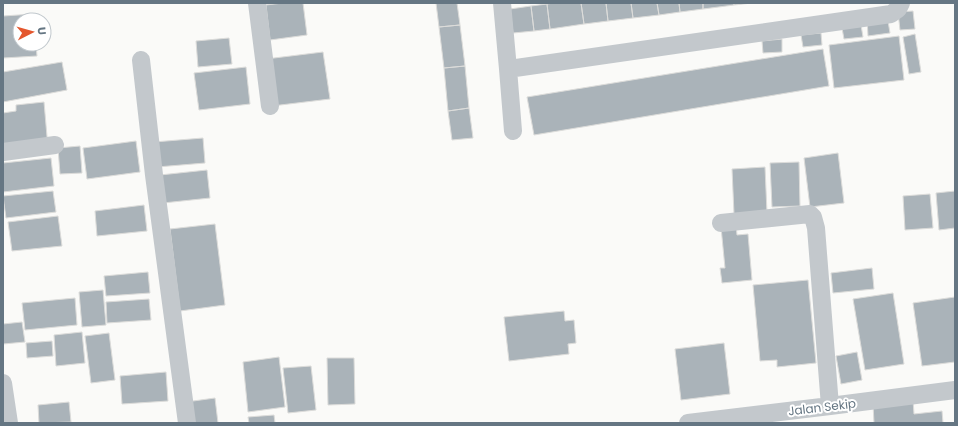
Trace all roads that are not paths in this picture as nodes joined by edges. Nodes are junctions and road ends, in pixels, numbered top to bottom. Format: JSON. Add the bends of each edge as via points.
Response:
{"nodes":[{"id":1,"x":256,"y":3,"type":"edge"},
{"id":2,"x":502,"y":3,"type":"edge"},
{"id":3,"x":901,"y":3,"type":"edge"},
{"id":4,"x":142,"y":60,"type":"dead end"},
{"id":5,"x":508,"y":69,"type":"junction"},
{"id":6,"x":270,"y":106,"type":"dead end"},
{"id":7,"x":513,"y":131,"type":"dead end"},
{"id":8,"x":55,"y":145,"type":"dead end"},
{"id":9,"x":3,"y":152,"type":"edge"},
{"id":10,"x":721,"y":223,"type":"dead end"},
{"id":11,"x":3,"y":383,"type":"edge"},
{"id":12,"x":955,"y":390,"type":"edge"},
{"id":13,"x":830,"y":406,"type":"junction"},
{"id":14,"x":10,"y":423,"type":"edge"},
{"id":15,"x":187,"y":423,"type":"edge"},
{"id":16,"x":688,"y":423,"type":"edge"}],
"edges":[{"from":1,"to":6,"type":"street"},
{"from":2,"to":5,"type":"street"},
{"from":3,"to":5,"type":"street","via":[[891,14]]},
{"from":4,"to":15,"type":"street","via":[[154,175]]},
{"from":5,"to":7,"type":"street"},
{"from":8,"to":9,"type":"street"},
{"from":10,"to":13,"type":"street","via":[[810,214],[813,216]]},
{"from":11,"to":14,"type":"street"},
{"from":12,"to":13,"type":"street","name":"Jalan Sekip"},
{"from":13,"to":16,"type":"street","name":"Jalan Sekip"}]}
